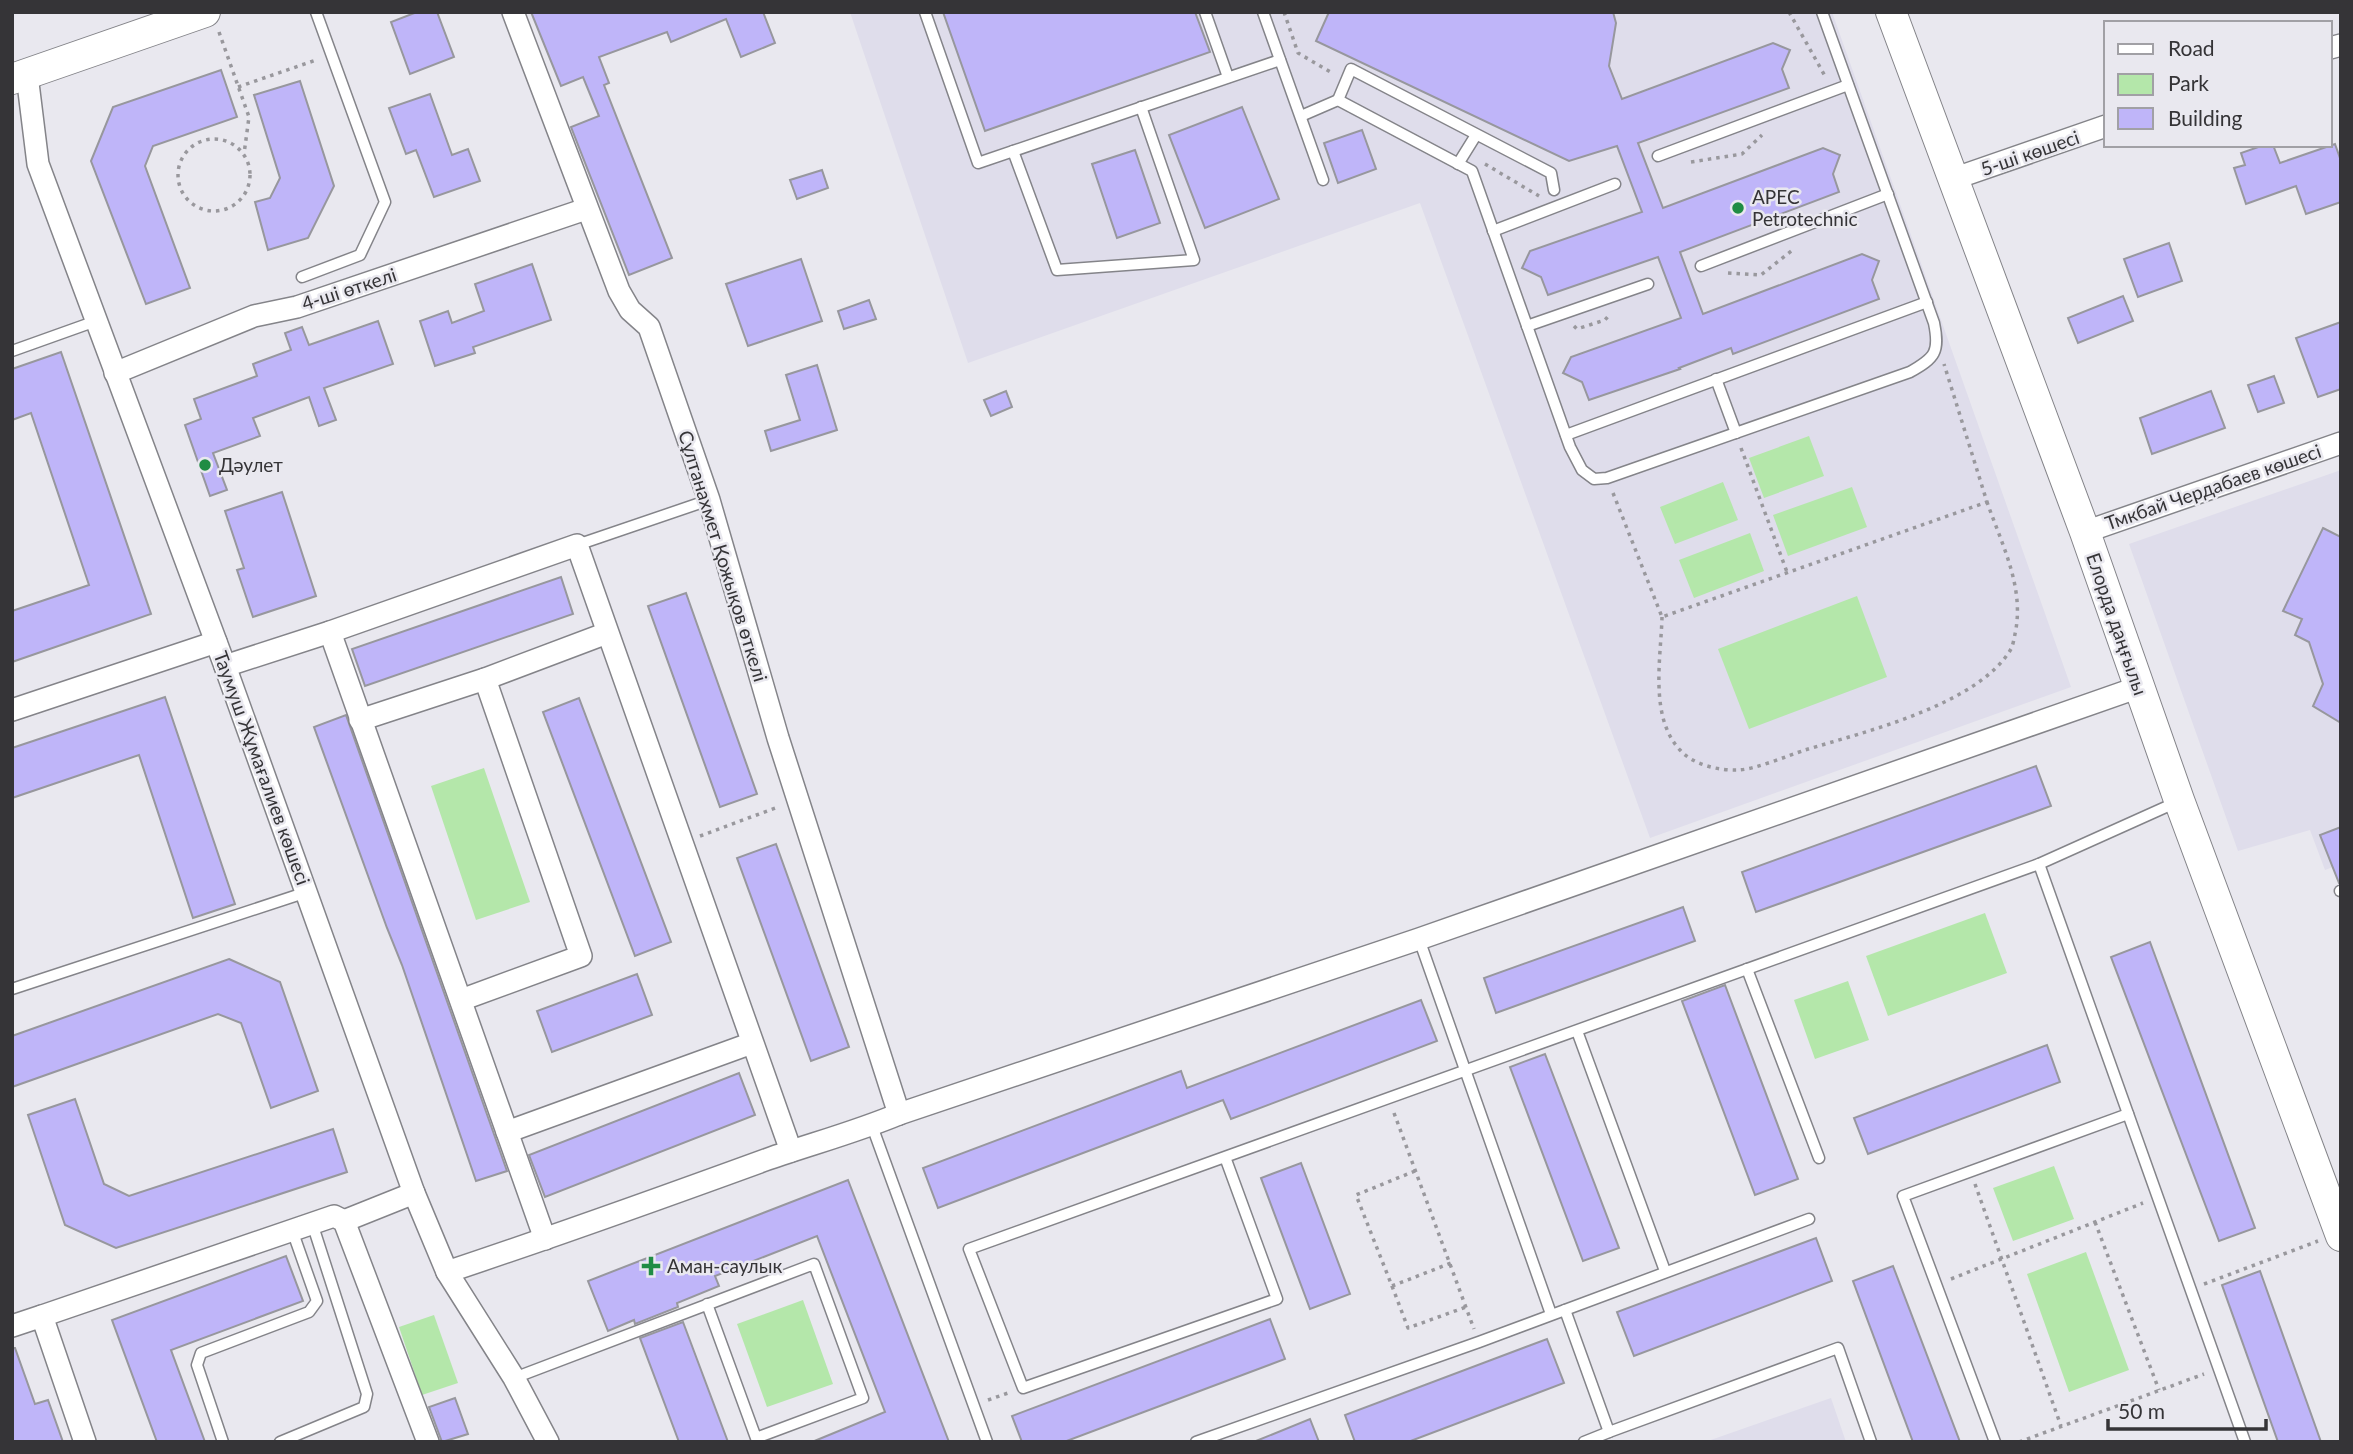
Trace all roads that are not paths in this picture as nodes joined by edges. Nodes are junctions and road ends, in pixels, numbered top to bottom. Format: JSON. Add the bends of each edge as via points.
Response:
{"nodes":[{"id":1,"x":316,"y":12,"type":"edge"},
{"id":2,"x":513,"y":12,"type":"edge"},
{"id":3,"x":925,"y":12,"type":"edge"},
{"id":4,"x":1205,"y":12,"type":"edge"},
{"id":5,"x":1264,"y":12,"type":"edge"},
{"id":6,"x":1822,"y":12,"type":"edge"},
{"id":7,"x":1891,"y":12,"type":"edge"},
{"id":8,"x":211,"y":18,"type":"edge"},
{"id":9,"x":159,"y":20,"type":"edge"},
{"id":10,"x":1280,"y":60,"type":"junction"},
{"id":11,"x":20,"y":77,"type":"edge"},
{"id":12,"x":1227,"y":77,"type":"junction"},
{"id":13,"x":1848,"y":85,"type":"junction"},
{"id":14,"x":1338,"y":100,"type":"junction"},
{"id":15,"x":1141,"y":107,"type":"junction"},
{"id":16,"x":1301,"y":116,"type":"junction"},
{"id":17,"x":2104,"y":127,"type":"edge"},
{"id":18,"x":1476,"y":135,"type":"junction"},
{"id":19,"x":1013,"y":151,"type":"junction"},
{"id":20,"x":1658,"y":156,"type":"dead end"},
{"id":21,"x":1458,"y":164,"type":"junction"},
{"id":22,"x":1953,"y":179,"type":"junction"},
{"id":23,"x":1323,"y":180,"type":"dead end"},
{"id":24,"x":1615,"y":184,"type":"dead end"},
{"id":25,"x":1554,"y":190,"type":"dead end"},
{"id":26,"x":1888,"y":194,"type":"junction"},
{"id":27,"x":586,"y":209,"type":"junction"},
{"id":28,"x":1493,"y":231,"type":"junction"},
{"id":29,"x":1701,"y":266,"type":"dead end"},
{"id":30,"x":302,"y":277,"type":"dead end"},
{"id":31,"x":1648,"y":284,"type":"dead end"},
{"id":32,"x":1927,"y":302,"type":"junction"},
{"id":33,"x":96,"y":321,"type":"junction"},
{"id":34,"x":1527,"y":326,"type":"junction"},
{"id":35,"x":12,"y":351,"type":"edge"},
{"id":36,"x":115,"y":373,"type":"junction"},
{"id":37,"x":1716,"y":379,"type":"junction"},
{"id":38,"x":1736,"y":433,"type":"junction"},
{"id":39,"x":1566,"y":435,"type":"junction"},
{"id":40,"x":2341,"y":443,"type":"edge"},
{"id":41,"x":709,"y":500,"type":"junction"},
{"id":42,"x":2085,"y":532,"type":"junction"},
{"id":43,"x":577,"y":545,"type":"junction"},
{"id":44,"x":330,"y":632,"type":"junction"},
{"id":45,"x":607,"y":633,"type":"junction"},
{"id":46,"x":216,"y":642,"type":"junction"},
{"id":47,"x":225,"y":666,"type":"junction"},
{"id":48,"x":485,"y":679,"type":"junction"},
{"id":49,"x":2139,"y":687,"type":"junction"},
{"id":50,"x":12,"y":710,"type":"edge"},
{"id":51,"x":360,"y":720,"type":"junction"},
{"id":52,"x":2179,"y":800,"type":"junction"},
{"id":53,"x":2039,"y":864,"type":"junction"},
{"id":54,"x":307,"y":892,"type":"junction"},
{"id":55,"x":1419,"y":939,"type":"junction"},
{"id":56,"x":1747,"y":969,"type":"junction"},
{"id":57,"x":12,"y":989,"type":"edge"},
{"id":58,"x":461,"y":1000,"type":"junction"},
{"id":59,"x":1577,"y":1031,"type":"junction"},
{"id":60,"x":752,"y":1043,"type":"junction"},
{"id":61,"x":1464,"y":1069,"type":"junction"},
{"id":62,"x":899,"y":1114,"type":"junction"},
{"id":63,"x":2128,"y":1114,"type":"junction"},
{"id":64,"x":872,"y":1126,"type":"junction"},
{"id":65,"x":507,"y":1132,"type":"junction"},
{"id":66,"x":791,"y":1151,"type":"junction"},
{"id":67,"x":1225,"y":1157,"type":"junction"},
{"id":68,"x":1819,"y":1158,"type":"dead end"},
{"id":69,"x":414,"y":1193,"type":"junction"},
{"id":70,"x":1809,"y":1219,"type":"dead end"},
{"id":71,"x":344,"y":1221,"type":"junction"},
{"id":72,"x":302,"y":1227,"type":"junction"},
{"id":73,"x":2340,"y":1234,"type":"edge"},
{"id":74,"x":545,"y":1239,"type":"junction"},
{"id":75,"x":1665,"y":1271,"type":"junction"},
{"id":76,"x":447,"y":1272,"type":"junction"},
{"id":77,"x":707,"y":1304,"type":"junction"},
{"id":78,"x":1565,"y":1310,"type":"junction"},
{"id":79,"x":1551,"y":1314,"type":"junction"},
{"id":80,"x":42,"y":1316,"type":"junction"},
{"id":81,"x":12,"y":1326,"type":"edge"},
{"id":82,"x":514,"y":1378,"type":"junction"},
{"id":83,"x":1609,"y":1432,"type":"junction"},
{"id":84,"x":1223,"y":1437,"type":"edge"},
{"id":85,"x":757,"y":1440,"type":"edge"},
{"id":86,"x":85,"y":1442,"type":"edge"},
{"id":87,"x":223,"y":1442,"type":"edge"},
{"id":88,"x":280,"y":1442,"type":"edge"},
{"id":89,"x":428,"y":1442,"type":"edge"},
{"id":90,"x":548,"y":1442,"type":"edge"},
{"id":91,"x":987,"y":1442,"type":"edge"},
{"id":92,"x":1196,"y":1442,"type":"edge"},
{"id":93,"x":1584,"y":1442,"type":"edge"},
{"id":94,"x":1871,"y":1442,"type":"edge"},
{"id":95,"x":1996,"y":1442,"type":"edge"},
{"id":96,"x":2245,"y":1442,"type":"edge"}],
"edges":[{"from":1,"to":30,"type":"lane","via":[[385,202],[360,255]]},
{"from":2,"to":27,"type":"street","name":"Сұлтанахмет Қожықов өткелі"},
{"from":3,"to":19,"type":"lane","via":[[978,163]]},
{"from":4,"to":12,"type":"lane"},
{"from":5,"to":10,"type":"lane"},
{"from":6,"to":13,"type":"lane"},
{"from":7,"to":22,"type":"street","name":"Елорда даңғылы"},
{"from":8,"to":9,"type":"street"},
{"from":9,"to":11,"type":"street"},
{"from":10,"to":12,"type":"lane"},
{"from":10,"to":16,"type":"lane"},
{"from":11,"to":33,"type":"street","name":"Таумуш Жұмағалиев көшесі","via":[[37,164]]},
{"from":12,"to":15,"type":"lane"},
{"from":13,"to":20,"type":"lane"},
{"from":13,"to":26,"type":"lane"},
{"from":14,"to":16,"type":"lane"},
{"from":14,"to":18,"type":"lane","via":[[1351,69]]},
{"from":14,"to":21,"type":"lane"},
{"from":15,"to":19,"type":"lane"},
{"from":15,"to":19,"type":"lane","via":[[1194,260],[1057,270]]},
{"from":16,"to":23,"type":"lane"},
{"from":17,"to":22,"type":"street","name":"5-ші көшесі"},
{"from":18,"to":21,"type":"lane"},
{"from":18,"to":25,"type":"lane","via":[[1551,173]]},
{"from":21,"to":28,"type":"lane","via":[[1472,171]]},
{"from":22,"to":42,"type":"street","name":"Елорда даңғылы"},
{"from":24,"to":28,"type":"lane"},
{"from":26,"to":29,"type":"lane"},
{"from":26,"to":32,"type":"lane"},
{"from":27,"to":36,"type":"street","name":"4-ші өткелі","via":[[297,307],[254,316]]},
{"from":27,"to":41,"type":"street","name":"Сұлтанахмет Қожықов өткелі","via":[[619,291],[630,310],[649,327]]},
{"from":28,"to":34,"type":"lane"},
{"from":31,"to":34,"type":"lane"},
{"from":32,"to":37,"type":"lane"},
{"from":32,"to":38,"type":"lane","via":[[1938,344],[1929,361],[1910,372]]},
{"from":33,"to":35,"type":"lane"},
{"from":33,"to":36,"type":"street","name":"Таумуш Жұмағалиев көшесі"},
{"from":34,"to":39,"type":"lane"},
{"from":36,"to":46,"type":"street","name":"Таумуш Жұмағалиев көшесі"},
{"from":37,"to":38,"type":"lane"},
{"from":37,"to":39,"type":"lane"},
{"from":38,"to":39,"type":"lane","via":[[1594,479],[1582,470]]},
{"from":40,"to":42,"type":"street","name":"Тмкбай Чердабаев көшесі"},
{"from":41,"to":43,"type":"lane"},
{"from":41,"to":62,"type":"street","name":"Сұлтанахмет Қожықов өткелі","via":[[797,800]]},
{"from":42,"to":49,"type":"street","name":"Елорда даңғылы"},
{"from":43,"to":44,"type":"street"},
{"from":43,"to":45,"type":"street"},
{"from":44,"to":47,"type":"street"},
{"from":44,"to":51,"type":"street"},
{"from":45,"to":48,"type":"street"},
{"from":45,"to":60,"type":"street"},
{"from":46,"to":47,"type":"street","name":"Таумуш Жұмағалиев көшесі"},
{"from":46,"to":50,"type":"street"},
{"from":47,"to":54,"type":"street","name":"Таумуш Жұмағалиев көшесі"},
{"from":48,"to":51,"type":"street"},
{"from":48,"to":58,"type":"street","via":[[581,956]]},
{"from":49,"to":52,"type":"street","name":"Елорда даңғылы"},
{"from":49,"to":55,"type":"street"},
{"from":51,"to":58,"type":"street"},
{"from":52,"to":53,"type":"lane"},
{"from":52,"to":73,"type":"street","name":"Елорда даңғылы"},
{"from":53,"to":56,"type":"lane"},
{"from":53,"to":63,"type":"lane"},
{"from":54,"to":57,"type":"lane"},
{"from":54,"to":69,"type":"street","name":"Таумуш Жұмағалиев көшесі"},
{"from":55,"to":61,"type":"lane"},
{"from":55,"to":62,"type":"street"},
{"from":56,"to":59,"type":"lane"},
{"from":56,"to":68,"type":"lane"},
{"from":58,"to":65,"type":"street"},
{"from":59,"to":61,"type":"lane"},
{"from":59,"to":75,"type":"lane"},
{"from":60,"to":65,"type":"street"},
{"from":60,"to":66,"type":"street"},
{"from":61,"to":67,"type":"lane"},
{"from":61,"to":79,"type":"lane"},
{"from":62,"to":64,"type":"street"},
{"from":63,"to":95,"type":"lane","via":[[1903,1196]]},
{"from":63,"to":96,"type":"lane"},
{"from":64,"to":66,"type":"street"},
{"from":64,"to":91,"type":"lane"},
{"from":65,"to":74,"type":"street"},
{"from":66,"to":74,"type":"street"},
{"from":67,"to":67,"type":"lane","via":[[969,1249],[1023,1388],[1277,1298]]},
{"from":69,"to":71,"type":"street"},
{"from":69,"to":76,"type":"street","name":"Таумуш Жұмағалиев көшесі"},
{"from":70,"to":75,"type":"lane"},
{"from":71,"to":72,"type":"street","via":[[334,1216]]},
{"from":71,"to":89,"type":"street"},
{"from":72,"to":80,"type":"street"},
{"from":72,"to":87,"type":"lane","via":[[317,1301],[309,1312],[201,1353],[197,1365]]},
{"from":72,"to":88,"type":"lane","via":[[367,1394],[364,1407]]},
{"from":74,"to":76,"type":"street"},
{"from":75,"to":78,"type":"lane"},
{"from":76,"to":82,"type":"street","name":"Таумуш Жұмағалиев көшесі"},
{"from":77,"to":82,"type":"lane"},
{"from":77,"to":85,"type":"lane"},
{"from":77,"to":85,"type":"lane","via":[[814,1264],[863,1398]]},
{"from":78,"to":79,"type":"lane"},
{"from":78,"to":83,"type":"lane"},
{"from":79,"to":84,"type":"lane"},
{"from":80,"to":81,"type":"street"},
{"from":80,"to":86,"type":"street"},
{"from":82,"to":90,"type":"street","name":"Таумуш Жұмағалиев көшесі"},
{"from":83,"to":93,"type":"lane"},
{"from":83,"to":94,"type":"lane","via":[[1838,1348]]},
{"from":84,"to":92,"type":"lane"}]}
